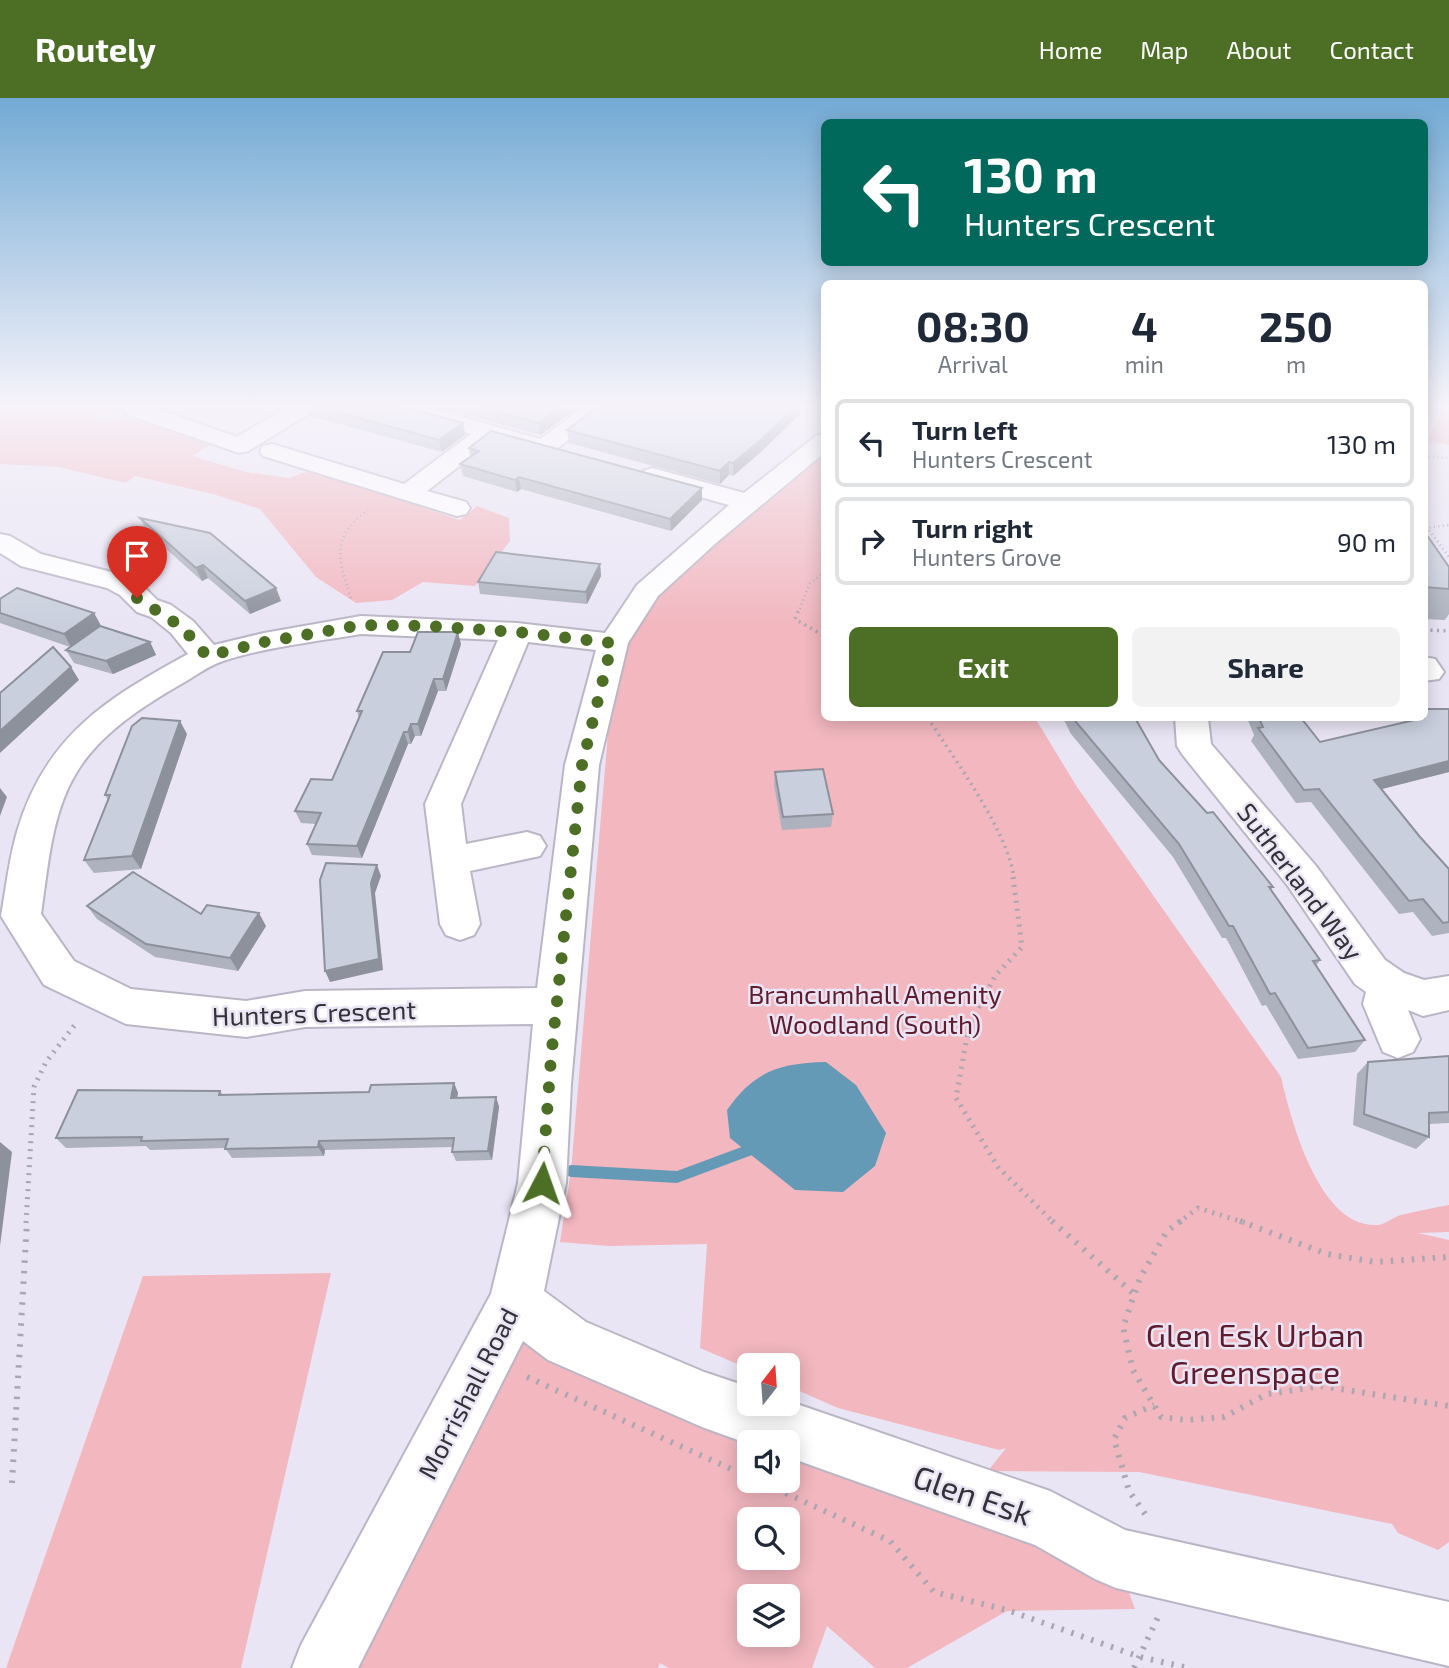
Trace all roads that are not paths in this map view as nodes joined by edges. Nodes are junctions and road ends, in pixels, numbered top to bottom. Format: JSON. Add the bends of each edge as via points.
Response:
{"nodes":[{"id":1,"x":366,"y":480,"type":"edge"},
{"id":2,"x":425,"y":480,"type":"edge"},
{"id":3,"x":667,"y":480,"type":"edge"},
{"id":4,"x":775,"y":480,"type":"edge"},
{"id":5,"x":408,"y":493,"type":"junction"},
{"id":6,"x":748,"y":502,"type":"junction"},
{"id":7,"x":457,"y":508,"type":"dead end"},
{"id":8,"x":0,"y":542,"type":"edge"},
{"id":9,"x":517,"y":632,"type":"junction"},
{"id":10,"x":612,"y":643,"type":"junction"},
{"id":11,"x":207,"y":656,"type":"junction"},
{"id":12,"x":1192,"y":721,"type":"edge"},
{"id":13,"x":527,"y":846,"type":"dead end"},
{"id":14,"x":449,"y":861,"type":"junction"},
{"id":15,"x":10,"y":919,"type":"edge"},
{"id":16,"x":460,"y":924,"type":"dead end"},
{"id":17,"x":1390,"y":985,"type":"junction"},
{"id":18,"x":1449,"y":993,"type":"edge"},
{"id":19,"x":556,"y":1006,"type":"junction"},
{"id":20,"x":1398,"y":1039,"type":"dead end"},
{"id":21,"x":515,"y":1302,"type":"junction"},
{"id":22,"x":1449,"y":1634,"type":"edge"},
{"id":23,"x":324,"y":1668,"type":"edge"}],
"edges":[{"from":1,"to":5,"type":"street"},
{"from":2,"to":5,"type":"street"},
{"from":3,"to":6,"type":"street"},
{"from":4,"to":6,"type":"street","name":"Morrishall Road"},
{"from":5,"to":7,"type":"street"},
{"from":6,"to":10,"type":"street","name":"Morrishall Road","via":[[647,591]]},
{"from":8,"to":11,"type":"street","via":[[31,560],[124,585],[147,606],[182,627]]},
{"from":9,"to":10,"type":"street","name":"Hunters Crescent"},
{"from":9,"to":11,"type":"street","name":"Hunters Crescent","via":[[361,625]]},
{"from":9,"to":14,"type":"street","via":[[443,804]]},
{"from":10,"to":19,"type":"street","name":"Morrishall Road","via":[[582,765]]},
{"from":11,"to":15,"type":"street","name":"Hunters Crescent","via":[[108,717],[58,772]]},
{"from":12,"to":17,"type":"street","name":"Sutherland Way","via":[[1194,746],[1302,876],[1370,972]]},
{"from":13,"to":14,"type":"street"},
{"from":14,"to":16,"type":"street"},
{"from":15,"to":19,"type":"street","name":"Hunters Crescent","via":[[60,973],[126,1006],[246,1019],[305,1009]]},
{"from":17,"to":18,"type":"street","name":"Sutherland Way","via":[[1423,998]]},
{"from":17,"to":20,"type":"street","via":[[1384,1004]]},
{"from":19,"to":21,"type":"street","name":"Morrishall Road","via":[[542,1183]]},
{"from":21,"to":22,"type":"street","name":"Glen Esk","via":[[567,1341],[702,1399],[1050,1521],[1116,1558]]},
{"from":21,"to":23,"type":"street","name":"Morrishall Road"}]}
